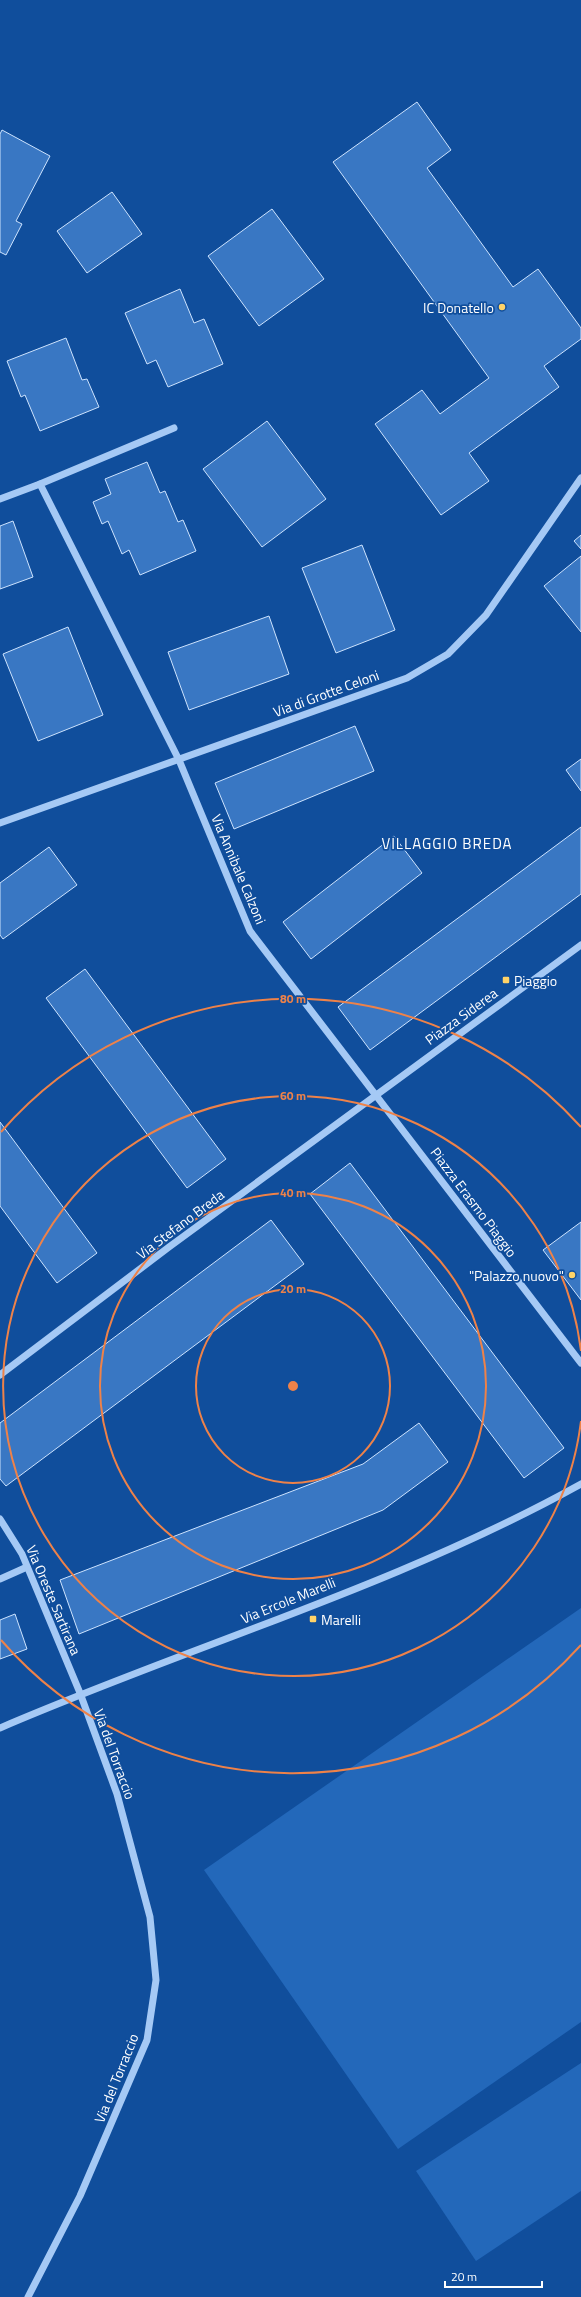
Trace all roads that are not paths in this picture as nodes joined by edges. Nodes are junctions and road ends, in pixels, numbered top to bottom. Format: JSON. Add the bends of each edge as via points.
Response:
{"nodes":[{"id":1,"x":174,"y":428,"type":"dead end"},
{"id":2,"x":581,"y":478,"type":"edge"},
{"id":3,"x":40,"y":484,"type":"junction"},
{"id":4,"x":0,"y":499,"type":"edge"},
{"id":5,"x":179,"y":760,"type":"junction"},
{"id":6,"x":0,"y":822,"type":"edge"},
{"id":7,"x":581,"y":945,"type":"edge"},
{"id":8,"x":376,"y":1094,"type":"junction"},
{"id":9,"x":581,"y":1363,"type":"edge"},
{"id":10,"x":0,"y":1376,"type":"edge"},
{"id":11,"x":581,"y":1484,"type":"edge"},
{"id":12,"x":0,"y":1519,"type":"edge"},
{"id":13,"x":27,"y":1567,"type":"junction"},
{"id":14,"x":0,"y":1579,"type":"edge"},
{"id":15,"x":80,"y":1693,"type":"junction"},
{"id":16,"x":0,"y":1728,"type":"edge"},
{"id":17,"x":28,"y":2297,"type":"edge"}],
"edges":[{"from":1,"to":3,"type":"street"},
{"from":2,"to":5,"type":"street","name":"Via di Grotte Celoni","via":[[486,615],[448,654],[407,678]]},
{"from":3,"to":4,"type":"street"},
{"from":3,"to":5,"type":"street","name":"Via Annibale Calzoni"},
{"from":5,"to":6,"type":"street","name":"Via di Grotte Celoni"},
{"from":5,"to":8,"type":"street","name":"Via Annibale Calzoni","via":[[250,931]]},
{"from":7,"to":8,"type":"street","name":"Piazza Siderea"},
{"from":8,"to":9,"type":"street","name":"Piazza Erasmo Piaggio"},
{"from":8,"to":10,"type":"street","name":"Via Stefano Breda"},
{"from":11,"to":15,"type":"street","name":"Via Ercole Marelli","via":[[526,1514],[425,1559],[270,1622]]},
{"from":12,"to":13,"type":"street","name":"Via Oreste Sartirana","via":[[22,1554]]},
{"from":13,"to":14,"type":"street"},
{"from":13,"to":15,"type":"street","name":"Via Oreste Sartirana"},
{"from":15,"to":16,"type":"street","name":"Via Ercole Marelli"},
{"from":15,"to":17,"type":"street","name":"Via del Torraccio","via":[[117,1794],[150,1917],[156,1980],[147,2040],[80,2196]]}]}
